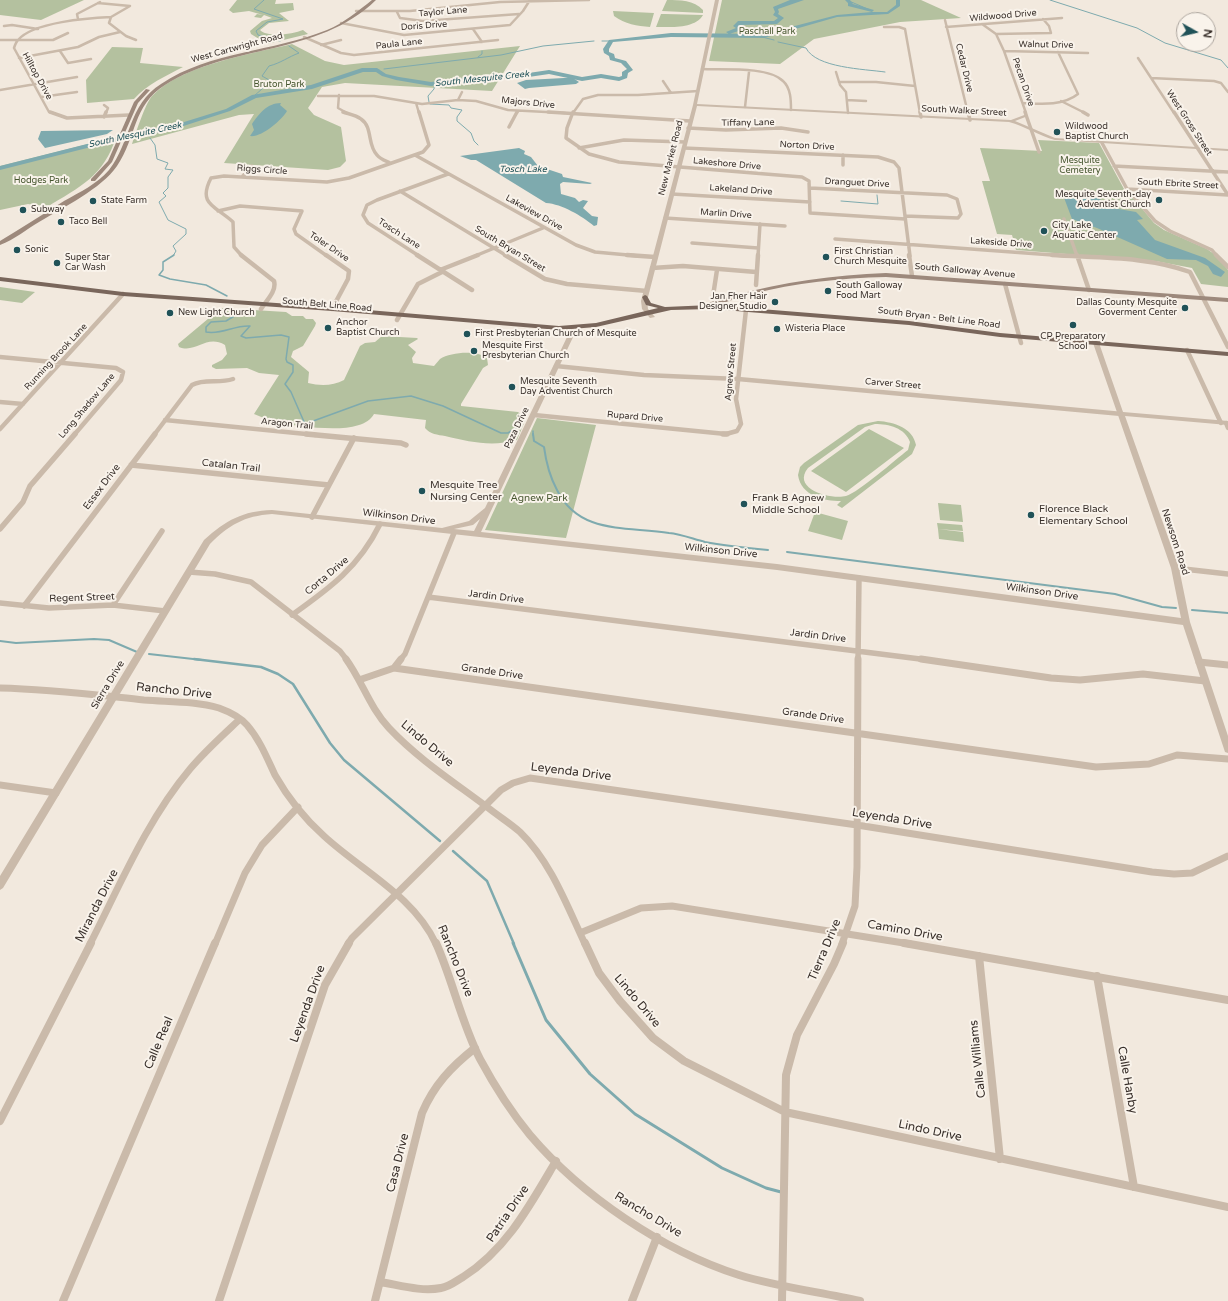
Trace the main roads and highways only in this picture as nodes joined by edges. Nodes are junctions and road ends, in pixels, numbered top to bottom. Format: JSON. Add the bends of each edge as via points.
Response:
{"nodes":[{"id":1,"x":368,"y":0,"type":"edge"},
{"id":2,"x":374,"y":0,"type":"edge"},
{"id":3,"x":344,"y":23,"type":"junction"},
{"id":4,"x":198,"y":66,"type":"junction"},
{"id":5,"x":141,"y":109,"type":"junction"},
{"id":6,"x":129,"y":115,"type":"junction"},
{"id":7,"x":135,"y":123,"type":"junction"},
{"id":8,"x":82,"y":188,"type":"junction"},
{"id":9,"x":90,"y":188,"type":"junction"},
{"id":10,"x":22,"y":224,"type":"junction"},
{"id":11,"x":29,"y":225,"type":"junction"},
{"id":12,"x":0,"y":238,"type":"edge"},
{"id":13,"x":0,"y":243,"type":"edge"},
{"id":14,"x":0,"y":280,"type":"edge"},
{"id":15,"x":0,"y":285,"type":"edge"},
{"id":16,"x":646,"y":294,"type":"road end"},
{"id":17,"x":121,"y":297,"type":"junction"},
{"id":18,"x":724,"y":300,"type":"junction"},
{"id":19,"x":1228,"y":300,"type":"edge"},
{"id":20,"x":263,"y":306,"type":"junction"},
{"id":21,"x":680,"y":307,"type":"junction"},
{"id":22,"x":704,"y":307,"type":"junction"},
{"id":23,"x":726,"y":308,"type":"junction"},
{"id":24,"x":745,"y":312,"type":"junction"},
{"id":25,"x":351,"y":313,"type":"junction"},
{"id":26,"x":673,"y":313,"type":"junction"},
{"id":27,"x":650,"y":315,"type":"junction"},
{"id":28,"x":1188,"y":353,"type":"junction"},
{"id":29,"x":1228,"y":354,"type":"edge"},
{"id":30,"x":1228,"y":360,"type":"edge"}],
"edges":[{"from":1,"to":3,"type":"main road","name":"West Cartwright Road"},
{"from":2,"to":3,"type":"main road","name":"West Cartwright Road","via":[[363,12]]},
{"from":3,"to":4,"type":"main road","name":"West Cartwright Road","via":[[305,38]]},
{"from":4,"to":5,"type":"main road","name":"West Cartwright Road","via":[[158,88],[145,100]]},
{"from":4,"to":6,"type":"main road","name":"West Cartwright Road","via":[[169,76],[152,87],[136,102]]},
{"from":5,"to":6,"type":"main road"},
{"from":5,"to":7,"type":"main road","name":"West Cartwright Road"},
{"from":6,"to":7,"type":"main road"},
{"from":6,"to":8,"type":"main road","name":"West Cartwright Road","via":[[105,168]]},
{"from":7,"to":9,"type":"main road","name":"West Cartwright Road","via":[[126,147],[114,167]]},
{"from":8,"to":9,"type":"main road"},
{"from":8,"to":10,"type":"main road","name":"West Cartwright Road"},
{"from":9,"to":11,"type":"main road","name":"West Cartwright Road"},
{"from":10,"to":11,"type":"main road"},
{"from":10,"to":12,"type":"main road","name":"West Cartwright Road"},
{"from":11,"to":13,"type":"main road","name":"West Cartwright Road"},
{"from":14,"to":17,"type":"main road","name":"South Belt Line Road"},
{"from":15,"to":17,"type":"main road","name":"South Belt Line Road"},
{"from":16,"to":21,"type":"main road","via":[[646,303],[651,305]]},
{"from":17,"to":20,"type":"main road","name":"South Belt Line Road"},
{"from":18,"to":19,"type":"main road","name":"South Galloway Avenue","via":[[818,280],[868,276],[912,276]]},
{"from":18,"to":22,"type":"main road","name":"South Galloway Avenue"},
{"from":18,"to":23,"type":"main road"},
{"from":20,"to":25,"type":"main road","name":"South Belt Line Road"},
{"from":20,"to":25,"type":"main road","name":"South Belt Line Road","via":[[332,309]]},
{"from":21,"to":22,"type":"main road","name":"South Bryan - Belt Line Road"},
{"from":21,"to":27,"type":"main road","name":"South Bryan - Belt Line Road"},
{"from":22,"to":23,"type":"main road","name":"South Bryan - Belt Line Road"},
{"from":22,"to":26,"type":"main road"},
{"from":23,"to":24,"type":"main road","name":"South Bryan - Belt Line Road"},
{"from":24,"to":26,"type":"main road","name":"South Bryan - Belt Line Road"},
{"from":24,"to":28,"type":"main road","name":"South Bryan - Belt Line Road","via":[[1020,340]]},
{"from":25,"to":27,"type":"main road","name":"South Belt Line Road","via":[[572,331],[600,329]]},
{"from":26,"to":27,"type":"main road","name":"South Bryan - Belt Line Road"},
{"from":28,"to":29,"type":"main road","name":"South Bryan - Belt Line Road"},
{"from":28,"to":30,"type":"main road","name":"South Bryan - Belt Line Road"}]}
